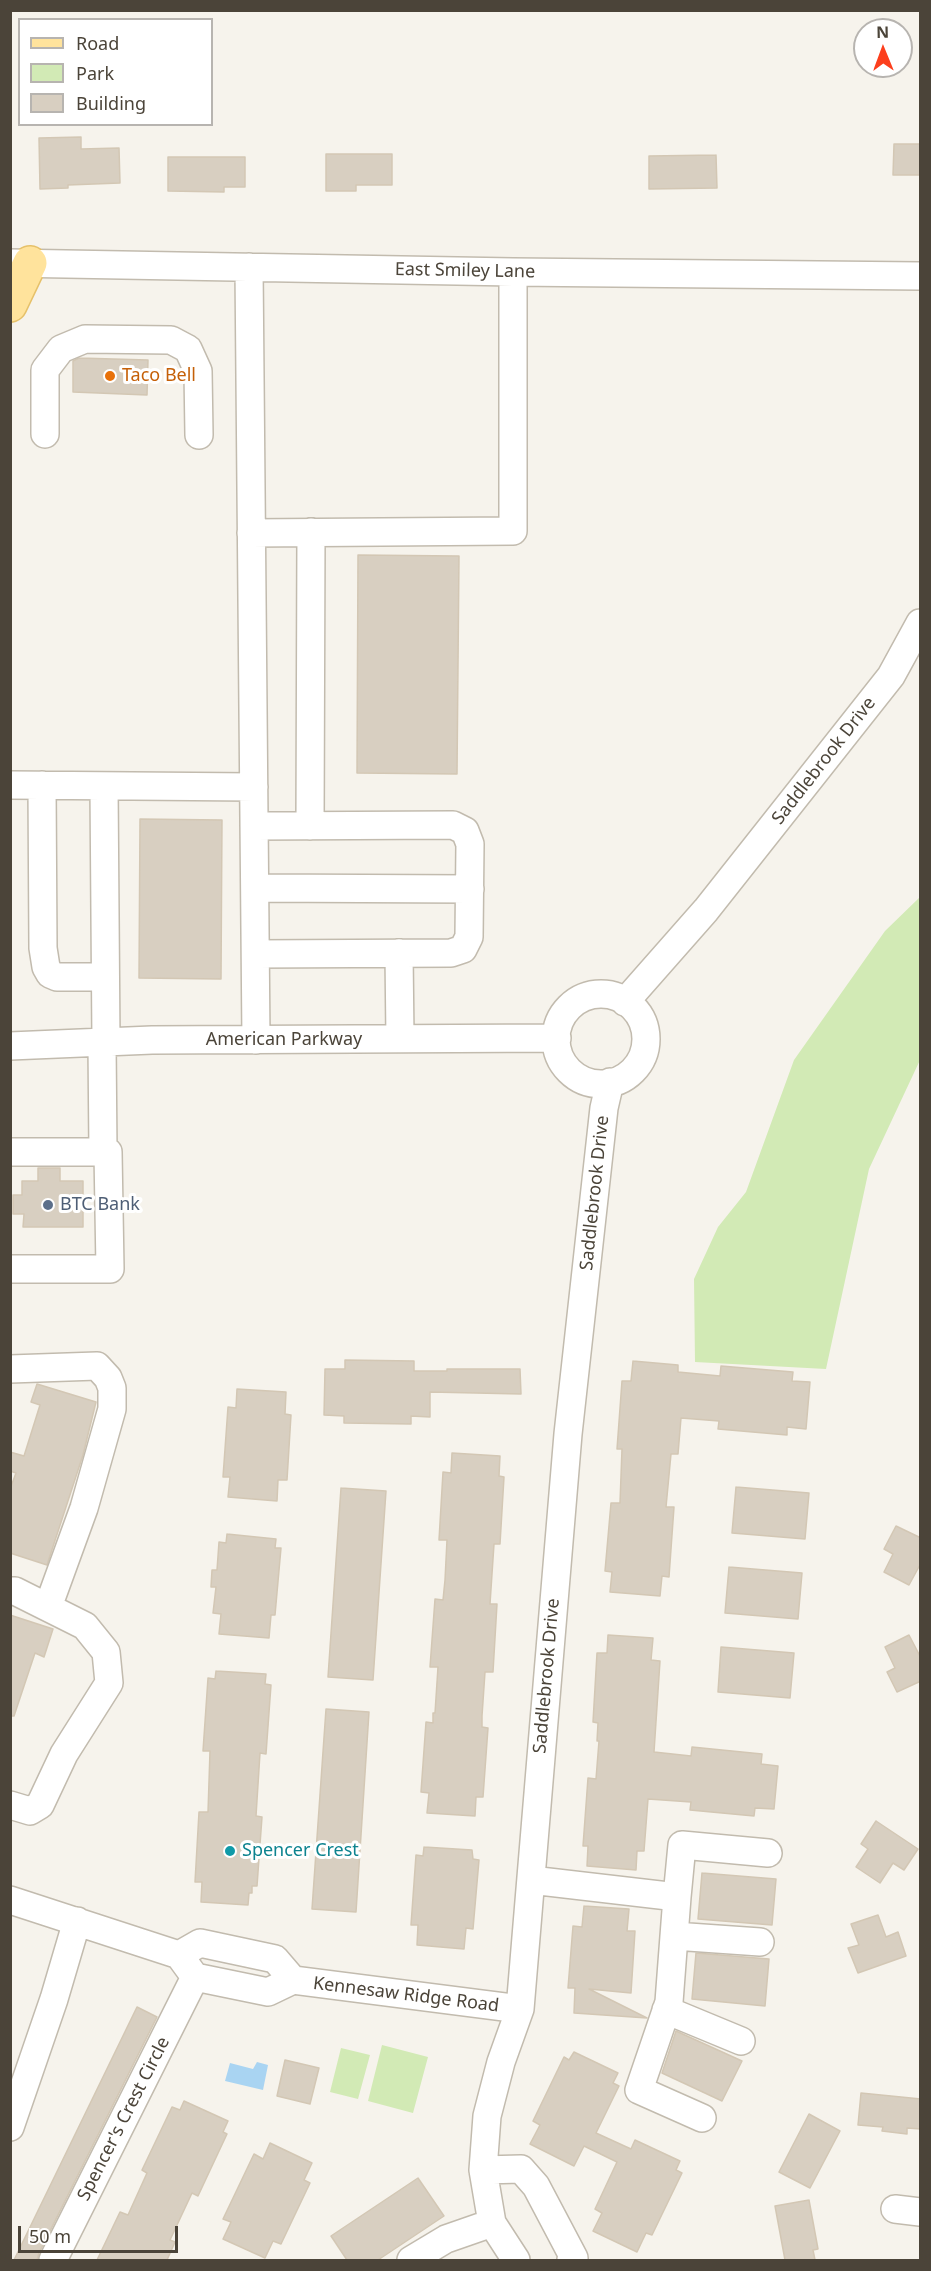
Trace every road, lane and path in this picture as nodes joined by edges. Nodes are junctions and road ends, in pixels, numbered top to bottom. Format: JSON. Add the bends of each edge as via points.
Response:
{"nodes":[{"id":1,"x":20,"y":263,"type":"edge"},
{"id":2,"x":249,"y":267,"type":"junction"},
{"id":3,"x":513,"y":272,"type":"junction"},
{"id":4,"x":921,"y":276,"type":"edge"},
{"id":5,"x":10,"y":304,"type":"edge"},
{"id":6,"x":45,"y":434,"type":"dead end"},
{"id":7,"x":199,"y":435,"type":"dead end"},
{"id":8,"x":311,"y":532,"type":"junction"},
{"id":9,"x":251,"y":533,"type":"junction"},
{"id":10,"x":921,"y":623,"type":"edge"},
{"id":11,"x":10,"y":785,"type":"edge"},
{"id":12,"x":42,"y":785,"type":"junction"},
{"id":13,"x":104,"y":786,"type":"junction"},
{"id":14,"x":254,"y":787,"type":"junction"},
{"id":15,"x":254,"y":826,"type":"junction"},
{"id":16,"x":310,"y":826,"type":"junction"},
{"id":17,"x":255,"y":888,"type":"junction"},
{"id":18,"x":470,"y":889,"type":"junction"},
{"id":19,"x":399,"y":953,"type":"junction"},
{"id":20,"x":256,"y":954,"type":"junction"},
{"id":21,"x":105,"y":977,"type":"junction"},
{"id":22,"x":625,"y":1002,"type":"junction"},
{"id":23,"x":557,"y":1038,"type":"junction"},
{"id":24,"x":400,"y":1039,"type":"junction"},
{"id":25,"x":256,"y":1040,"type":"junction"},
{"id":26,"x":104,"y":1043,"type":"junction"},
{"id":27,"x":10,"y":1046,"type":"edge"},
{"id":28,"x":610,"y":1082,"type":"junction"},
{"id":29,"x":10,"y":1152,"type":"edge"},
{"id":30,"x":103,"y":1152,"type":"junction"},
{"id":31,"x":10,"y":1269,"type":"edge"},
{"id":32,"x":10,"y":1370,"type":"edge"},
{"id":33,"x":10,"y":1591,"type":"edge"},
{"id":34,"x":48,"y":1607,"type":"junction"},
{"id":35,"x":10,"y":1805,"type":"edge"},
{"id":36,"x":768,"y":1853,"type":"dead end"},
{"id":37,"x":531,"y":1880,"type":"junction"},
{"id":38,"x":677,"y":1897,"type":"junction"},
{"id":39,"x":10,"y":1900,"type":"edge"},
{"id":40,"x":77,"y":1921,"type":"junction"},
{"id":41,"x":674,"y":1936,"type":"junction"},
{"id":42,"x":760,"y":1942,"type":"dead end"},
{"id":43,"x":179,"y":1955,"type":"junction"},
{"id":44,"x":195,"y":1977,"type":"junction"},
{"id":45,"x":292,"y":1980,"type":"junction"},
{"id":46,"x":520,"y":2009,"type":"junction"},
{"id":47,"x":666,"y":2010,"type":"junction"},
{"id":48,"x":741,"y":2041,"type":"dead end"},
{"id":49,"x":702,"y":2118,"type":"dead end"},
{"id":50,"x":11,"y":2122,"type":"edge"},
{"id":51,"x":483,"y":2170,"type":"junction"},
{"id":52,"x":492,"y":2223,"type":"junction"},
{"id":53,"x":53,"y":2260,"type":"edge"},
{"id":54,"x":411,"y":2260,"type":"edge"},
{"id":55,"x":516,"y":2260,"type":"edge"},
{"id":56,"x":572,"y":2260,"type":"edge"}],
"edges":[{"from":1,"to":2,"type":"street","name":"East Smiley Lane"},
{"from":1,"to":5,"type":"main road"},
{"from":2,"to":3,"type":"street","name":"East Smiley Lane"},
{"from":2,"to":9,"type":"street"},
{"from":3,"to":4,"type":"street","name":"East Smiley Lane"},
{"from":3,"to":8,"type":"street","via":[[513,531]]},
{"from":6,"to":7,"type":"street","via":[[45,370],[61,349],[85,339],[171,340],[188,349],[198,371]]},
{"from":8,"to":9,"type":"street"},
{"from":8,"to":16,"type":"street"},
{"from":9,"to":14,"type":"street"},
{"from":10,"to":22,"type":"street","name":"Saddlebrook Drive","via":[[883,686],[706,910]]},
{"from":11,"to":12,"type":"street"},
{"from":12,"to":13,"type":"street"},
{"from":12,"to":21,"type":"street","via":[[46,967],[57,977]]},
{"from":13,"to":14,"type":"street"},
{"from":13,"to":21,"type":"street"},
{"from":14,"to":15,"type":"street"},
{"from":15,"to":16,"type":"street"},
{"from":15,"to":17,"type":"street"},
{"from":16,"to":18,"type":"street","via":[[453,825],[465,831],[470,844]]},
{"from":17,"to":18,"type":"street"},
{"from":17,"to":20,"type":"street"},
{"from":18,"to":19,"type":"street","via":[[470,937],[463,949],[451,953]]},
{"from":19,"to":20,"type":"street"},
{"from":19,"to":24,"type":"street"},
{"from":20,"to":25,"type":"street"},
{"from":21,"to":26,"type":"street"},
{"from":22,"to":23,"type":"street","via":[[612,994],[578,999],[565,1010]]},
{"from":22,"to":28,"type":"street","via":[[638,1011],[647,1033],[647,1049],[640,1064],[626,1078]]},
{"from":23,"to":24,"type":"street","name":"American Parkway"},
{"from":23,"to":28,"type":"street","via":[[557,1054],[575,1077],[595,1085]]},
{"from":24,"to":25,"type":"street","name":"American Parkway"},
{"from":25,"to":26,"type":"street","name":"American Parkway"},
{"from":26,"to":27,"type":"street","name":"American Parkway"},
{"from":26,"to":30,"type":"street"},
{"from":28,"to":37,"type":"street","name":"Saddlebrook Drive","via":[[568,1434]]},
{"from":29,"to":30,"type":"street"},
{"from":30,"to":31,"type":"street","via":[[108,1152],[110,1269]]},
{"from":32,"to":34,"type":"street","via":[[97,1366],[112,1388],[112,1409],[84,1508]]},
{"from":33,"to":34,"type":"street"},
{"from":34,"to":35,"type":"street","via":[[85,1626],[106,1652],[109,1683],[64,1754],[40,1805],[30,1811]]},
{"from":36,"to":38,"type":"street","via":[[682,1845]]},
{"from":37,"to":38,"type":"street"},
{"from":37,"to":46,"type":"street","name":"Saddlebrook Drive"},
{"from":38,"to":41,"type":"street"},
{"from":39,"to":40,"type":"street"},
{"from":40,"to":43,"type":"street"},
{"from":40,"to":50,"type":"street"},
{"from":41,"to":42,"type":"street"},
{"from":41,"to":47,"type":"street"},
{"from":43,"to":44,"type":"street"},
{"from":43,"to":45,"type":"street","name":"Kennesaw Ridge Road","via":[[200,1943],[275,1959]]},
{"from":44,"to":45,"type":"street","name":"Kennesaw Ridge Road","via":[[268,1992]]},
{"from":44,"to":53,"type":"street","name":"Spencer's Crest Circle"},
{"from":45,"to":46,"type":"street","name":"Kennesaw Ridge Road"},
{"from":46,"to":51,"type":"street","name":"Saddlebrook Drive","via":[[487,2116]]},
{"from":47,"to":48,"type":"street"},
{"from":47,"to":49,"type":"street","via":[[639,2090]]},
{"from":51,"to":52,"type":"street","name":"Saddlebrook Drive"},
{"from":51,"to":56,"type":"street","via":[[521,2169],[536,2186]]},
{"from":52,"to":54,"type":"street","via":[[446,2239]]},
{"from":52,"to":55,"type":"street","name":"Saddlebrook Drive"}]}
